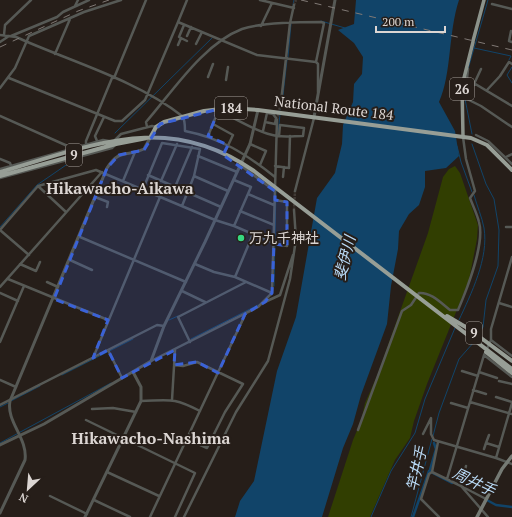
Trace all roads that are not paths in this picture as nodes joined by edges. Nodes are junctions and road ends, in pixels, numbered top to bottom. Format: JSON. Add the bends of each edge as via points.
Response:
{"nodes":[{"id":1,"x":31,"y":0,"type":"edge"},
{"id":2,"x":78,"y":0,"type":"edge"},
{"id":3,"x":89,"y":0,"type":"edge"},
{"id":4,"x":121,"y":0,"type":"edge"},
{"id":5,"x":146,"y":0,"type":"edge"},
{"id":6,"x":187,"y":0,"type":"edge"},
{"id":7,"x":260,"y":0,"type":"edge"},
{"id":8,"x":335,"y":0,"type":"edge"},
{"id":9,"x":484,"y":0,"type":"edge"},
{"id":10,"x":272,"y":3,"type":"junction"},
{"id":11,"x":492,"y":4,"type":"dead end"},
{"id":12,"x":75,"y":6,"type":"junction"},
{"id":13,"x":512,"y":9,"type":"edge"},
{"id":14,"x":70,"y":19,"type":"junction"},
{"id":15,"x":178,"y":22,"type":"junction"},
{"id":16,"x":290,"y":23,"type":"junction"},
{"id":17,"x":184,"y":25,"type":"junction"},
{"id":18,"x":261,"y":26,"type":"junction"},
{"id":19,"x":191,"y":27,"type":"junction"},
{"id":20,"x":511,"y":31,"type":"dead end"},
{"id":21,"x":202,"y":32,"type":"junction"},
{"id":22,"x":0,"y":35,"type":"edge"},
{"id":23,"x":4,"y":35,"type":"junction"},
{"id":24,"x":10,"y":36,"type":"junction"},
{"id":25,"x":187,"y":36,"type":"dead end"},
{"id":26,"x":181,"y":38,"type":"junction"},
{"id":27,"x":221,"y":40,"type":"junction"},
{"id":28,"x":26,"y":41,"type":"junction"},
{"id":29,"x":187,"y":41,"type":"dead end"},
{"id":30,"x":0,"y":42,"type":"edge"},
{"id":31,"x":512,"y":42,"type":"edge"},
{"id":32,"x":196,"y":44,"type":"dead end"},
{"id":33,"x":178,"y":45,"type":"dead end"},
{"id":34,"x":55,"y":54,"type":"junction"},
{"id":35,"x":286,"y":59,"type":"junction"},
{"id":36,"x":316,"y":62,"type":"junction"},
{"id":37,"x":213,"y":64,"type":"dead end"},
{"id":38,"x":512,"y":64,"type":"edge"},
{"id":39,"x":228,"y":67,"type":"dead end"},
{"id":40,"x":468,"y":69,"type":"dead end"},
{"id":41,"x":481,"y":69,"type":"dead end"},
{"id":42,"x":208,"y":77,"type":"dead end"},
{"id":43,"x":9,"y":78,"type":"junction"},
{"id":44,"x":113,"y":78,"type":"junction"},
{"id":45,"x":226,"y":80,"type":"dead end"},
{"id":46,"x":474,"y":83,"type":"junction"},
{"id":47,"x":0,"y":88,"type":"edge"},
{"id":48,"x":487,"y":90,"type":"junction"},
{"id":49,"x":148,"y":93,"type":"junction"},
{"id":50,"x":461,"y":96,"type":"junction"},
{"id":51,"x":466,"y":99,"type":"junction"},
{"id":52,"x":317,"y":101,"type":"junction"},
{"id":53,"x":163,"y":102,"type":"junction"},
{"id":54,"x":281,"y":102,"type":"tunnel mouth"},
{"id":55,"x":512,"y":106,"type":"edge"},
{"id":56,"x":219,"y":110,"type":"junction"},
{"id":57,"x":258,"y":110,"type":"junction"},
{"id":58,"x":97,"y":114,"type":"junction"},
{"id":59,"x":0,"y":116,"type":"edge"},
{"id":60,"x":104,"y":117,"type":"junction"},
{"id":61,"x":183,"y":117,"type":"junction"},
{"id":62,"x":314,"y":117,"type":"junction"},
{"id":63,"x":277,"y":120,"type":"tunnel mouth"},
{"id":64,"x":265,"y":122,"type":"junction"},
{"id":65,"x":213,"y":124,"type":"junction"},
{"id":66,"x":147,"y":127,"type":"junction"},
{"id":67,"x":156,"y":127,"type":"junction"},
{"id":68,"x":512,"y":127,"type":"edge"},
{"id":69,"x":254,"y":128,"type":"junction"},
{"id":70,"x":263,"y":131,"type":"junction"},
{"id":71,"x":476,"y":135,"type":"dead end"},
{"id":72,"x":208,"y":136,"type":"junction"},
{"id":73,"x":278,"y":136,"type":"junction"},
{"id":74,"x":290,"y":136,"type":"junction"},
{"id":75,"x":461,"y":136,"type":"junction"},
{"id":76,"x":150,"y":138,"type":"junction"},
{"id":77,"x":97,"y":142,"type":"junction"},
{"id":78,"x":114,"y":142,"type":"junction"},
{"id":79,"x":86,"y":144,"type":"junction"},
{"id":80,"x":177,"y":144,"type":"junction"},
{"id":81,"x":250,"y":144,"type":"junction"},
{"id":82,"x":228,"y":145,"type":"junction"},
{"id":83,"x":192,"y":147,"type":"junction"},
{"id":84,"x":72,"y":150,"type":"junction"},
{"id":85,"x":88,"y":151,"type":"junction"},
{"id":86,"x":136,"y":151,"type":"junction"},
{"id":87,"x":512,"y":154,"type":"edge"},
{"id":88,"x":50,"y":155,"type":"junction"},
{"id":89,"x":245,"y":155,"type":"junction"},
{"id":90,"x":83,"y":156,"type":"junction"},
{"id":91,"x":198,"y":156,"type":"junction"},
{"id":92,"x":506,"y":158,"type":"junction"},
{"id":93,"x":0,"y":159,"type":"edge"},
{"id":94,"x":46,"y":159,"type":"junction"},
{"id":95,"x":57,"y":160,"type":"junction"},
{"id":96,"x":22,"y":163,"type":"junction"},
{"id":97,"x":52,"y":164,"type":"junction"},
{"id":98,"x":512,"y":164,"type":"edge"},
{"id":99,"x":240,"y":165,"type":"junction"},
{"id":100,"x":260,"y":165,"type":"junction"},
{"id":101,"x":11,"y":166,"type":"junction"},
{"id":102,"x":275,"y":166,"type":"junction"},
{"id":103,"x":17,"y":167,"type":"junction"},
{"id":104,"x":284,"y":167,"type":"junction"},
{"id":105,"x":24,"y":169,"type":"junction"},
{"id":106,"x":0,"y":170,"type":"edge"},
{"id":107,"x":512,"y":170,"type":"edge"},
{"id":108,"x":104,"y":172,"type":"junction"},
{"id":109,"x":237,"y":172,"type":"junction"},
{"id":110,"x":19,"y":173,"type":"junction"},
{"id":111,"x":148,"y":175,"type":"junction"},
{"id":112,"x":194,"y":176,"type":"junction"},
{"id":113,"x":0,"y":177,"type":"edge"},
{"id":114,"x":275,"y":177,"type":"junction"},
{"id":115,"x":283,"y":177,"type":"dead end"},
{"id":116,"x":234,"y":180,"type":"junction"},
{"id":117,"x":124,"y":181,"type":"junction"},
{"id":118,"x":162,"y":181,"type":"junction"},
{"id":119,"x":38,"y":186,"type":"junction"},
{"id":120,"x":175,"y":187,"type":"junction"},
{"id":121,"x":142,"y":189,"type":"junction"},
{"id":122,"x":228,"y":191,"type":"junction"},
{"id":123,"x":275,"y":191,"type":"junction"},
{"id":124,"x":295,"y":191,"type":"tunnel mouth"},
{"id":125,"x":188,"y":192,"type":"junction"},
{"id":126,"x":248,"y":194,"type":"junction"},
{"id":127,"x":95,"y":197,"type":"junction"},
{"id":128,"x":160,"y":197,"type":"junction"},
{"id":129,"x":275,"y":200,"type":"junction"},
{"id":130,"x":274,"y":205,"type":"junction"},
{"id":131,"x":182,"y":206,"type":"junction"},
{"id":132,"x":107,"y":207,"type":"dead end"},
{"id":133,"x":221,"y":207,"type":"junction"},
{"id":134,"x":294,"y":210,"type":"tunnel mouth"},
{"id":135,"x":66,"y":212,"type":"junction"},
{"id":136,"x":240,"y":212,"type":"junction"},
{"id":137,"x":215,"y":220,"type":"junction"},
{"id":138,"x":274,"y":225,"type":"junction"},
{"id":139,"x":234,"y":226,"type":"junction"},
{"id":140,"x":506,"y":227,"type":"dead end"},
{"id":141,"x":512,"y":227,"type":"edge"},
{"id":142,"x":253,"y":234,"type":"junction"},
{"id":143,"x":80,"y":237,"type":"junction"},
{"id":144,"x":274,"y":243,"type":"junction"},
{"id":145,"x":295,"y":251,"type":"junction"},
{"id":146,"x":29,"y":255,"type":"junction"},
{"id":147,"x":512,"y":257,"type":"edge"},
{"id":148,"x":70,"y":260,"type":"junction"},
{"id":149,"x":134,"y":260,"type":"junction"},
{"id":150,"x":40,"y":262,"type":"dead end"},
{"id":151,"x":20,"y":264,"type":"junction"},
{"id":152,"x":195,"y":264,"type":"junction"},
{"id":153,"x":92,"y":270,"type":"dead end"},
{"id":154,"x":235,"y":277,"type":"junction"},
{"id":155,"x":8,"y":279,"type":"junction"},
{"id":156,"x":47,"y":282,"type":"dead end"},
{"id":157,"x":186,"y":282,"type":"junction"},
{"id":158,"x":246,"y":282,"type":"junction"},
{"id":159,"x":1,"y":283,"type":"edge"},
{"id":160,"x":24,"y":286,"type":"junction"},
{"id":161,"x":58,"y":287,"type":"junction"},
{"id":162,"x":0,"y":288,"type":"edge"},
{"id":163,"x":182,"y":291,"type":"junction"},
{"id":164,"x":0,"y":293,"type":"edge"},
{"id":165,"x":272,"y":293,"type":"junction"},
{"id":166,"x":54,"y":299,"type":"junction"},
{"id":167,"x":18,"y":301,"type":"junction"},
{"id":168,"x":206,"y":302,"type":"junction"},
{"id":169,"x":265,"y":302,"type":"junction"},
{"id":170,"x":499,"y":303,"type":"junction"},
{"id":171,"x":512,"y":307,"type":"edge"},
{"id":172,"x":434,"y":309,"type":"junction"},
{"id":173,"x":246,"y":314,"type":"junction"},
{"id":174,"x":108,"y":320,"type":"junction"},
{"id":175,"x":164,"y":326,"type":"junction"},
{"id":176,"x":465,"y":333,"type":"junction"},
{"id":177,"x":491,"y":340,"type":"junction"},
{"id":178,"x":0,"y":342,"type":"edge"},
{"id":179,"x":190,"y":342,"type":"junction"},
{"id":180,"x":108,"y":350,"type":"junction"},
{"id":181,"x":175,"y":350,"type":"junction"},
{"id":182,"x":484,"y":355,"type":"junction"},
{"id":183,"x":512,"y":356,"type":"edge"},
{"id":184,"x":92,"y":358,"type":"junction"},
{"id":185,"x":151,"y":361,"type":"junction"},
{"id":186,"x":512,"y":361,"type":"edge"},
{"id":187,"x":174,"y":365,"type":"junction"},
{"id":188,"x":512,"y":369,"type":"edge"},
{"id":189,"x":462,"y":371,"type":"dead end"},
{"id":190,"x":133,"y":372,"type":"junction"},
{"id":191,"x":479,"y":372,"type":"junction"},
{"id":192,"x":218,"y":373,"type":"junction"},
{"id":193,"x":512,"y":373,"type":"edge"},
{"id":194,"x":478,"y":376,"type":"junction"},
{"id":195,"x":512,"y":377,"type":"edge"},
{"id":196,"x":122,"y":378,"type":"junction"},
{"id":197,"x":497,"y":378,"type":"dead end"},
{"id":198,"x":0,"y":380,"type":"edge"},
{"id":199,"x":499,"y":381,"type":"dead end"},
{"id":200,"x":512,"y":384,"type":"edge"},
{"id":201,"x":16,"y":387,"type":"junction"},
{"id":202,"x":473,"y":390,"type":"junction"},
{"id":203,"x":486,"y":394,"type":"dead end"},
{"id":204,"x":496,"y":397,"type":"dead end"},
{"id":205,"x":172,"y":400,"type":"junction"},
{"id":206,"x":10,"y":401,"type":"junction"},
{"id":207,"x":141,"y":401,"type":"junction"},
{"id":208,"x":470,"y":402,"type":"junction"},
{"id":209,"x":451,"y":403,"type":"dead end"},
{"id":210,"x":0,"y":405,"type":"edge"},
{"id":211,"x":512,"y":405,"type":"edge"},
{"id":212,"x":468,"y":408,"type":"junction"},
{"id":213,"x":92,"y":409,"type":"dead end"},
{"id":214,"x":200,"y":411,"type":"junction"},
{"id":215,"x":136,"y":412,"type":"junction"},
{"id":216,"x":511,"y":414,"type":"edge"},
{"id":217,"x":86,"y":420,"type":"dead end"},
{"id":218,"x":358,"y":430,"type":"dead end"},
{"id":219,"x":423,"y":434,"type":"dead end"},
{"id":220,"x":489,"y":434,"type":"dead end"},
{"id":221,"x":20,"y":435,"type":"junction"},
{"id":222,"x":123,"y":438,"type":"junction"},
{"id":223,"x":187,"y":439,"type":"junction"},
{"id":224,"x":438,"y":442,"type":"junction"},
{"id":225,"x":486,"y":443,"type":"junction"},
{"id":226,"x":0,"y":445,"type":"edge"},
{"id":227,"x":457,"y":447,"type":"junction"},
{"id":228,"x":499,"y":447,"type":"junction"},
{"id":229,"x":484,"y":449,"type":"dead end"},
{"id":230,"x":512,"y":456,"type":"edge"},
{"id":231,"x":496,"y":458,"type":"junction"},
{"id":232,"x":508,"y":462,"type":"junction"},
{"id":233,"x":175,"y":463,"type":"junction"},
{"id":234,"x":512,"y":464,"type":"edge"},
{"id":235,"x":466,"y":466,"type":"dead end"},
{"id":236,"x":107,"y":472,"type":"junction"},
{"id":237,"x":432,"y":472,"type":"junction"},
{"id":238,"x":446,"y":480,"type":"junction"},
{"id":239,"x":460,"y":486,"type":"junction"},
{"id":240,"x":50,"y":496,"type":"dead end"},
{"id":241,"x":159,"y":496,"type":"junction"},
{"id":242,"x":486,"y":499,"type":"junction"},
{"id":243,"x":94,"y":500,"type":"junction"},
{"id":244,"x":482,"y":509,"type":"junction"},
{"id":245,"x":0,"y":513,"type":"edge"},
{"id":246,"x":86,"y":515,"type":"edge"},
{"id":247,"x":130,"y":517,"type":"edge"},
{"id":248,"x":150,"y":517,"type":"edge"},
{"id":249,"x":175,"y":517,"type":"edge"},
{"id":250,"x":184,"y":517,"type":"edge"},
{"id":251,"x":439,"y":517,"type":"edge"},
{"id":252,"x":477,"y":517,"type":"edge"},
{"id":253,"x":488,"y":517,"type":"edge"}],
"edges":[{"from":1,"to":23,"type":"street","via":[[6,25]]},
{"from":2,"to":12,"type":"street"},
{"from":3,"to":12,"type":"street"},
{"from":4,"to":14,"type":"street"},
{"from":5,"to":44,"type":"street"},
{"from":6,"to":15,"type":"street"},
{"from":7,"to":10,"type":"street"},
{"from":8,"to":52,"type":"street"},
{"from":9,"to":50,"type":"main road","number":"26","via":[[463,79]]},
{"from":10,"to":16,"type":"street","via":[[294,7]]},
{"from":10,"to":18,"type":"street"},
{"from":11,"to":13,"type":"street"},
{"from":12,"to":24,"type":"street","via":[[57,17]]},
{"from":14,"to":28,"type":"street","via":[[29,36]]},
{"from":14,"to":34,"type":"street"},
{"from":15,"to":17,"type":"street"},
{"from":15,"to":49,"type":"street"},
{"from":16,"to":18,"type":"street"},
{"from":16,"to":35,"type":"street"},
{"from":16,"to":36,"type":"street","via":[[324,23]]},
{"from":17,"to":19,"type":"street"},
{"from":17,"to":26,"type":"street"},
{"from":18,"to":27,"type":"street","via":[[241,29]]},
{"from":19,"to":21,"type":"street"},
{"from":19,"to":25,"type":"street"},
{"from":20,"to":31,"type":"street","via":[[509,41]]},
{"from":21,"to":27,"type":"street"},
{"from":21,"to":32,"type":"street"},
{"from":22,"to":23,"type":"street"},
{"from":23,"to":24,"type":"street"},
{"from":24,"to":28,"type":"street"},
{"from":24,"to":30,"type":"street"},
{"from":26,"to":29,"type":"street"},
{"from":26,"to":33,"type":"street"},
{"from":27,"to":35,"type":"street","via":[[257,54]]},
{"from":27,"to":53,"type":"street","via":[[210,47]]},
{"from":28,"to":34,"type":"street"},
{"from":28,"to":43,"type":"street"},
{"from":34,"to":44,"type":"street"},
{"from":35,"to":36,"type":"street"},
{"from":35,"to":54,"type":"street"},
{"from":36,"to":52,"type":"street"},
{"from":37,"to":42,"type":"street"},
{"from":38,"to":48,"type":"street","via":[[509,62]]},
{"from":39,"to":45,"type":"street"},
{"from":40,"to":46,"type":"street","via":[[467,79]]},
{"from":41,"to":46,"type":"street"},
{"from":43,"to":47,"type":"street"},
{"from":43,"to":58,"type":"street"},
{"from":44,"to":49,"type":"street"},
{"from":44,"to":58,"type":"street"},
{"from":46,"to":48,"type":"street"},
{"from":46,"to":51,"type":"street"},
{"from":48,"to":55,"type":"street"},
{"from":49,"to":53,"type":"street"},
{"from":49,"to":60,"type":"street","via":[[140,106],[122,122]]},
{"from":50,"to":51,"type":"street"},
{"from":50,"to":75,"type":"main road","number":"26"},
{"from":51,"to":68,"type":"street"},
{"from":52,"to":62,"type":"street"},
{"from":53,"to":61,"type":"street"},
{"from":53,"to":66,"type":"street","via":[[146,122]]},
{"from":56,"to":57,"type":"highway","name":"National Route 184","number":"184"},
{"from":56,"to":61,"type":"highway","name":"National Route 184","number":"184"},
{"from":56,"to":65,"type":"street"},
{"from":56,"to":69,"type":"street"},
{"from":57,"to":62,"type":"highway","name":"National Route 184","number":"184"},
{"from":57,"to":69,"type":"street"},
{"from":58,"to":60,"type":"street"},
{"from":58,"to":79,"type":"street"},
{"from":59,"to":84,"type":"street"},
{"from":60,"to":77,"type":"street","via":[[95,136]]},
{"from":61,"to":67,"type":"highway","name":"National Route 184","number":"184"},
{"from":61,"to":72,"type":"street","via":[[185,131]]},
{"from":62,"to":75,"type":"highway","name":"National Route 184","number":"184"},
{"from":62,"to":124,"type":"street"},
{"from":63,"to":73,"type":"street"},
{"from":64,"to":64,"type":"street","via":[[267,113],[273,114],[276,118],[275,124]]},
{"from":64,"to":70,"type":"street"},
{"from":65,"to":72,"type":"street"},
{"from":65,"to":82,"type":"street","via":[[233,135]]},
{"from":66,"to":67,"type":"street"},
{"from":66,"to":78,"type":"street","via":[[120,134]]},
{"from":67,"to":76,"type":"highway"},
{"from":69,"to":70,"type":"street"},
{"from":69,"to":81,"type":"street"},
{"from":70,"to":73,"type":"street"},
{"from":71,"to":92,"type":"street","via":[[488,141]]},
{"from":72,"to":82,"type":"street"},
{"from":73,"to":74,"type":"street"},
{"from":73,"to":74,"type":"street","via":[[280,125],[304,128],[303,136]]},
{"from":73,"to":102,"type":"street"},
{"from":74,"to":104,"type":"street","via":[[289,168]]},
{"from":75,"to":107,"type":"highway","name":"National Route 184","number":"184","via":[[485,143]]},
{"from":75,"to":218,"type":"street","via":[[475,191],[470,198],[480,223],[472,278],[458,310],[450,310],[436,299],[418,293],[411,305],[402,311]]},
{"from":76,"to":78,"type":"highway","number":"9","via":[[143,136]]},
{"from":76,"to":86,"type":"street","via":[[144,149]]},
{"from":76,"to":172,"type":"highway","number":"9","via":[[183,139],[213,148],[240,161]]},
{"from":77,"to":78,"type":"street"},
{"from":77,"to":79,"type":"street"},
{"from":78,"to":84,"type":"highway","number":"9"},
{"from":78,"to":85,"type":"highway","number":"9"},
{"from":78,"to":90,"type":"street","via":[[112,148]]},
{"from":79,"to":84,"type":"street"},
{"from":80,"to":83,"type":"street"},
{"from":80,"to":111,"type":"street","via":[[162,143]]},
{"from":80,"to":118,"type":"street"},
{"from":81,"to":89,"type":"street"},
{"from":81,"to":100,"type":"street","via":[[266,151]]},
{"from":82,"to":89,"type":"street"},
{"from":82,"to":99,"type":"street","via":[[223,155]]},
{"from":83,"to":91,"type":"street","via":[[200,149]]},
{"from":83,"to":120,"type":"street"},
{"from":84,"to":88,"type":"street"},
{"from":84,"to":94,"type":"highway","number":"9"},
{"from":85,"to":90,"type":"street"},
{"from":85,"to":95,"type":"highway","number":"9"},
{"from":86,"to":108,"type":"street","via":[[119,155]]},
{"from":86,"to":117,"type":"street"},
{"from":87,"to":92,"type":"street"},
{"from":88,"to":94,"type":"street"},
{"from":88,"to":96,"type":"street"},
{"from":89,"to":99,"type":"street"},
{"from":89,"to":100,"type":"street"},
{"from":90,"to":97,"type":"street"},
{"from":91,"to":109,"type":"street"},
{"from":91,"to":112,"type":"street"},
{"from":92,"to":98,"type":"street"},
{"from":93,"to":101,"type":"street"},
{"from":94,"to":103,"type":"highway","number":"9"},
{"from":95,"to":97,"type":"street"},
{"from":95,"to":105,"type":"highway","number":"9"},
{"from":96,"to":101,"type":"street"},
{"from":96,"to":103,"type":"street"},
{"from":97,"to":110,"type":"street"},
{"from":99,"to":109,"type":"street"},
{"from":99,"to":123,"type":"street"},
{"from":100,"to":114,"type":"street"},
{"from":101,"to":106,"type":"street"},
{"from":102,"to":104,"type":"street"},
{"from":102,"to":114,"type":"street"},
{"from":103,"to":106,"type":"highway","number":"9"},
{"from":104,"to":115,"type":"street"},
{"from":105,"to":110,"type":"street"},
{"from":105,"to":113,"type":"highway","number":"9"},
{"from":108,"to":117,"type":"street"},
{"from":108,"to":119,"type":"street","via":[[96,170]]},
{"from":108,"to":127,"type":"street"},
{"from":108,"to":135,"type":"street"},
{"from":109,"to":116,"type":"street"},
{"from":110,"to":113,"type":"street"},
{"from":111,"to":118,"type":"street"},
{"from":111,"to":121,"type":"street"},
{"from":112,"to":122,"type":"street"},
{"from":112,"to":125,"type":"street"},
{"from":114,"to":123,"type":"street"},
{"from":116,"to":122,"type":"street"},
{"from":116,"to":126,"type":"street","via":[[251,187]]},
{"from":117,"to":121,"type":"street"},
{"from":118,"to":120,"type":"street"},
{"from":119,"to":135,"type":"street"},
{"from":119,"to":146,"type":"street","via":[[0,230]]},
{"from":120,"to":125,"type":"street"},
{"from":121,"to":128,"type":"street"},
{"from":122,"to":133,"type":"street"},
{"from":123,"to":129,"type":"street"},
{"from":125,"to":131,"type":"street"},
{"from":125,"to":133,"type":"street"},
{"from":126,"to":130,"type":"street"},
{"from":126,"to":136,"type":"street"},
{"from":127,"to":132,"type":"street","via":[[108,202]]},
{"from":127,"to":143,"type":"street"},
{"from":128,"to":131,"type":"street"},
{"from":128,"to":149,"type":"street"},
{"from":129,"to":130,"type":"street"},
{"from":129,"to":144,"type":"street","via":[[287,202],[288,238],[287,246]]},
{"from":130,"to":138,"type":"street"},
{"from":131,"to":137,"type":"street"},
{"from":133,"to":137,"type":"street"},
{"from":134,"to":145,"type":"street"},
{"from":135,"to":146,"type":"street"},
{"from":136,"to":138,"type":"street"},
{"from":136,"to":139,"type":"street"},
{"from":137,"to":139,"type":"street"},
{"from":137,"to":152,"type":"street"},
{"from":138,"to":144,"type":"street"},
{"from":139,"to":142,"type":"street"},
{"from":140,"to":141,"type":"street"},
{"from":142,"to":144,"type":"street"},
{"from":142,"to":154,"type":"street"},
{"from":143,"to":148,"type":"street"},
{"from":143,"to":149,"type":"street"},
{"from":144,"to":165,"type":"street"},
{"from":145,"to":169,"type":"street","via":[[280,295]]},
{"from":145,"to":250,"type":"street","via":[[288,294],[268,361],[236,412]]},
{"from":146,"to":151,"type":"street"},
{"from":147,"to":170,"type":"street"},
{"from":148,"to":153,"type":"street"},
{"from":148,"to":161,"type":"street"},
{"from":149,"to":157,"type":"street"},
{"from":149,"to":174,"type":"street"},
{"from":150,"to":151,"type":"street","via":[[36,271]]},
{"from":151,"to":155,"type":"street"},
{"from":152,"to":154,"type":"street"},
{"from":152,"to":157,"type":"street"},
{"from":154,"to":158,"type":"street"},
{"from":155,"to":159,"type":"street"},
{"from":155,"to":160,"type":"street"},
{"from":156,"to":161,"type":"street"},
{"from":157,"to":163,"type":"street"},
{"from":158,"to":165,"type":"street"},
{"from":158,"to":168,"type":"street"},
{"from":159,"to":162,"type":"street"},
{"from":160,"to":166,"type":"street"},
{"from":160,"to":167,"type":"street"},
{"from":161,"to":166,"type":"street"},
{"from":163,"to":168,"type":"street"},
{"from":163,"to":175,"type":"street"},
{"from":164,"to":167,"type":"street"},
{"from":165,"to":169,"type":"street"},
{"from":166,"to":174,"type":"street"},
{"from":166,"to":201,"type":"street"},
{"from":167,"to":178,"type":"street"},
{"from":168,"to":179,"type":"street","via":[[178,317]]},
{"from":169,"to":173,"type":"street"},
{"from":170,"to":171,"type":"street"},
{"from":170,"to":177,"type":"street","via":[[491,329]]},
{"from":172,"to":176,"type":"highway","number":"9"},
{"from":172,"to":186,"type":"highway","number":"9","via":[[469,329]]},
{"from":173,"to":179,"type":"street"},
{"from":173,"to":192,"type":"street"},
{"from":174,"to":184,"type":"street"},
{"from":175,"to":180,"type":"street","via":[[157,325]]},
{"from":175,"to":185,"type":"street"},
{"from":176,"to":188,"type":"highway","number":"9"},
{"from":176,"to":193,"type":"highway","number":"9"},
{"from":177,"to":182,"type":"street"},
{"from":177,"to":183,"type":"street"},
{"from":179,"to":181,"type":"street"},
{"from":180,"to":184,"type":"street"},
{"from":180,"to":196,"type":"street"},
{"from":181,"to":185,"type":"street"},
{"from":181,"to":187,"type":"street"},
{"from":182,"to":191,"type":"street"},
{"from":182,"to":195,"type":"street"},
{"from":184,"to":206,"type":"street"},
{"from":185,"to":190,"type":"street"},
{"from":187,"to":192,"type":"street","via":[[183,366],[197,362]]},
{"from":187,"to":205,"type":"street"},
{"from":189,"to":194,"type":"street"},
{"from":190,"to":196,"type":"street"},
{"from":190,"to":207,"type":"street","via":[[141,387]]},
{"from":191,"to":194,"type":"street"},
{"from":191,"to":197,"type":"street"},
{"from":192,"to":214,"type":"street"},
{"from":192,"to":223,"type":"street","via":[[243,384],[207,448]]},
{"from":194,"to":202,"type":"street"},
{"from":196,"to":221,"type":"street","via":[[44,424]]},
{"from":198,"to":201,"type":"street"},
{"from":199,"to":200,"type":"street"},
{"from":201,"to":206,"type":"street"},
{"from":202,"to":203,"type":"street"},
{"from":202,"to":208,"type":"street"},
{"from":204,"to":211,"type":"street"},
{"from":205,"to":207,"type":"street"},
{"from":205,"to":214,"type":"street","via":[[183,402]]},
{"from":206,"to":210,"type":"street"},
{"from":206,"to":221,"type":"street","via":[[9,410]]},
{"from":207,"to":215,"type":"street"},
{"from":208,"to":212,"type":"street"},
{"from":208,"to":216,"type":"street"},
{"from":209,"to":212,"type":"street"},
{"from":211,"to":216,"type":"street"},
{"from":212,"to":227,"type":"street"},
{"from":213,"to":215,"type":"street","via":[[113,408]]},
{"from":214,"to":223,"type":"street"},
{"from":215,"to":222,"type":"street"},
{"from":216,"to":228,"type":"street"},
{"from":217,"to":222,"type":"street"},
{"from":219,"to":224,"type":"street","via":[[431,418],[431,434]]},
{"from":220,"to":225,"type":"street"},
{"from":221,"to":226,"type":"street"},
{"from":221,"to":245,"type":"street","via":[[25,446],[25,460]]},
{"from":222,"to":233,"type":"street"},
{"from":222,"to":236,"type":"street"},
{"from":223,"to":233,"type":"street"},
{"from":224,"to":227,"type":"street"},
{"from":224,"to":237,"type":"street"},
{"from":225,"to":228,"type":"street"},
{"from":225,"to":229,"type":"street"},
{"from":227,"to":231,"type":"street"},
{"from":227,"to":238,"type":"street"},
{"from":228,"to":231,"type":"street"},
{"from":230,"to":232,"type":"main road"},
{"from":231,"to":232,"type":"street"},
{"from":232,"to":234,"type":"street"},
{"from":232,"to":242,"type":"main road"},
{"from":233,"to":241,"type":"street"},
{"from":233,"to":249,"type":"street","via":[[195,473]]},
{"from":235,"to":239,"type":"street"},
{"from":236,"to":241,"type":"street"},
{"from":236,"to":243,"type":"street"},
{"from":237,"to":238,"type":"street"},
{"from":237,"to":251,"type":"street","via":[[429,474],[421,499]]},
{"from":238,"to":239,"type":"street"},
{"from":239,"to":242,"type":"street"},
{"from":239,"to":244,"type":"street"},
{"from":240,"to":246,"type":"street"},
{"from":241,"to":248,"type":"street"},
{"from":242,"to":244,"type":"main road"},
{"from":243,"to":246,"type":"street"},
{"from":243,"to":247,"type":"street"},
{"from":244,"to":252,"type":"main road"},
{"from":244,"to":253,"type":"street"}]}
